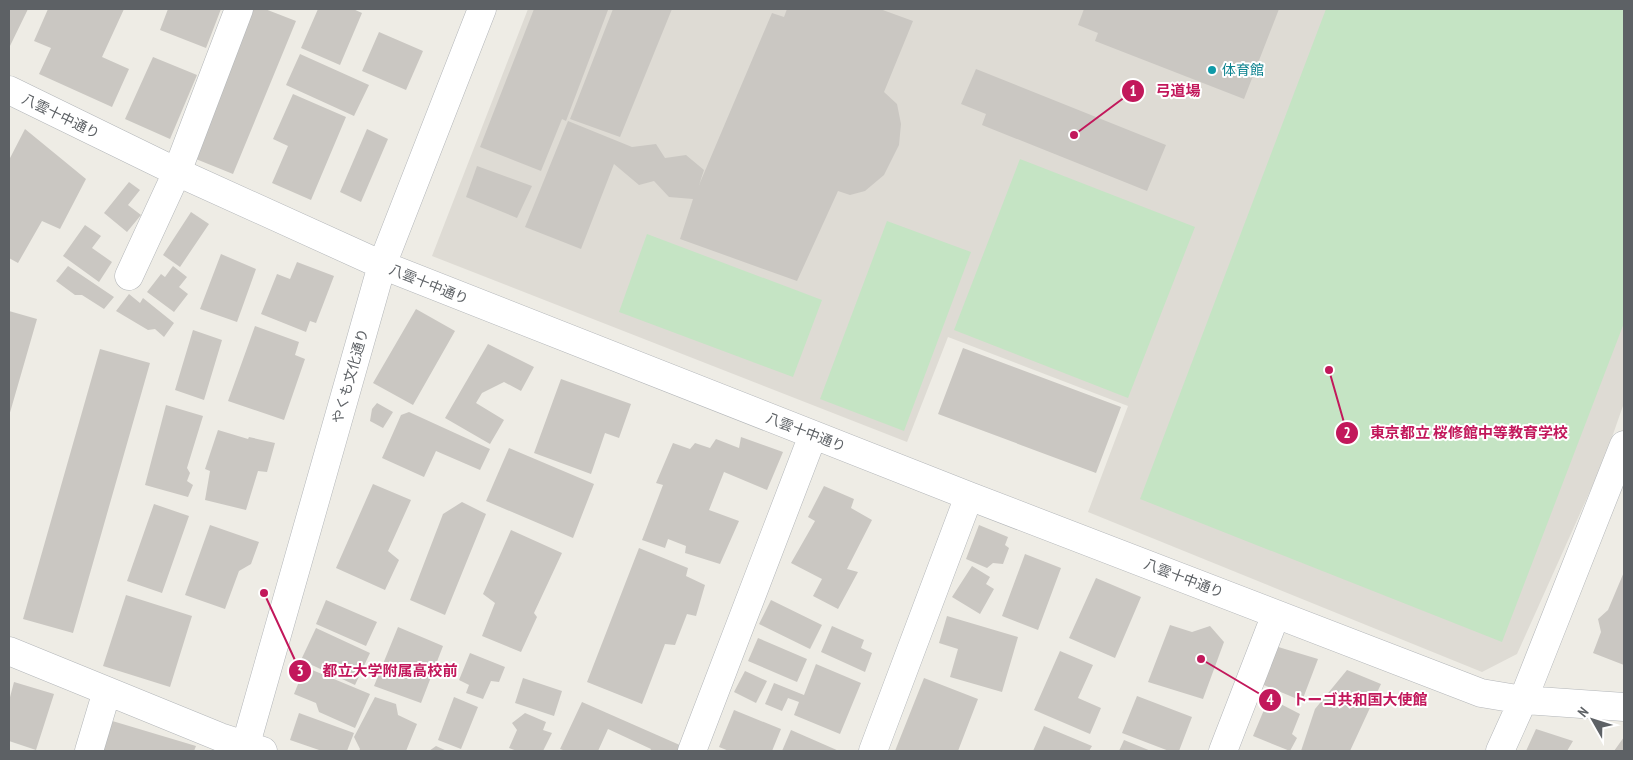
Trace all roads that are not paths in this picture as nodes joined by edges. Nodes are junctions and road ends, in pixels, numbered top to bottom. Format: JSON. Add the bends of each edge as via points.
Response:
{"nodes":[{"id":1,"x":239,"y":9,"type":"edge"},
{"id":2,"x":482,"y":9,"type":"edge"},
{"id":3,"x":9,"y":90,"type":"edge"},
{"id":4,"x":177,"y":172,"type":"junction"},
{"id":5,"x":382,"y":265,"type":"junction"},
{"id":6,"x":129,"y":276,"type":"dead end"},
{"id":7,"x":813,"y":435,"type":"junction"},
{"id":8,"x":1624,"y":445,"type":"edge"},
{"id":9,"x":969,"y":496,"type":"junction"},
{"id":10,"x":1276,"y":614,"type":"junction"},
{"id":11,"x":10,"y":655,"type":"edge"},
{"id":12,"x":107,"y":691,"type":"junction"},
{"id":13,"x":1524,"y":700,"type":"junction"},
{"id":14,"x":1624,"y":707,"type":"edge"},
{"id":15,"x":251,"y":749,"type":"edge"},
{"id":16,"x":89,"y":751,"type":"edge"},
{"id":17,"x":692,"y":751,"type":"edge"},
{"id":18,"x":873,"y":751,"type":"edge"},
{"id":19,"x":1223,"y":751,"type":"edge"},
{"id":20,"x":1500,"y":751,"type":"edge"}],
"edges":[{"from":1,"to":4,"type":"street"},
{"from":2,"to":5,"type":"street","name":"やくも文化通り"},
{"from":3,"to":4,"type":"street","name":"八雲十中通り"},
{"from":4,"to":5,"type":"street","name":"八雲十中通り"},
{"from":4,"to":6,"type":"street"},
{"from":5,"to":7,"type":"street","name":"八雲十中通り"},
{"from":5,"to":15,"type":"street","name":"やくも文化通り"},
{"from":7,"to":9,"type":"street","name":"八雲十中通り"},
{"from":7,"to":17,"type":"street"},
{"from":8,"to":13,"type":"street"},
{"from":9,"to":10,"type":"street","name":"八雲十中通り"},
{"from":9,"to":18,"type":"street"},
{"from":10,"to":13,"type":"street","name":"八雲十中通り","via":[[1481,693]]},
{"from":10,"to":19,"type":"street"},
{"from":11,"to":12,"type":"street"},
{"from":12,"to":15,"type":"street"},
{"from":12,"to":16,"type":"street"},
{"from":13,"to":14,"type":"street","name":"八雲十中通り"},
{"from":13,"to":20,"type":"street"}]}
